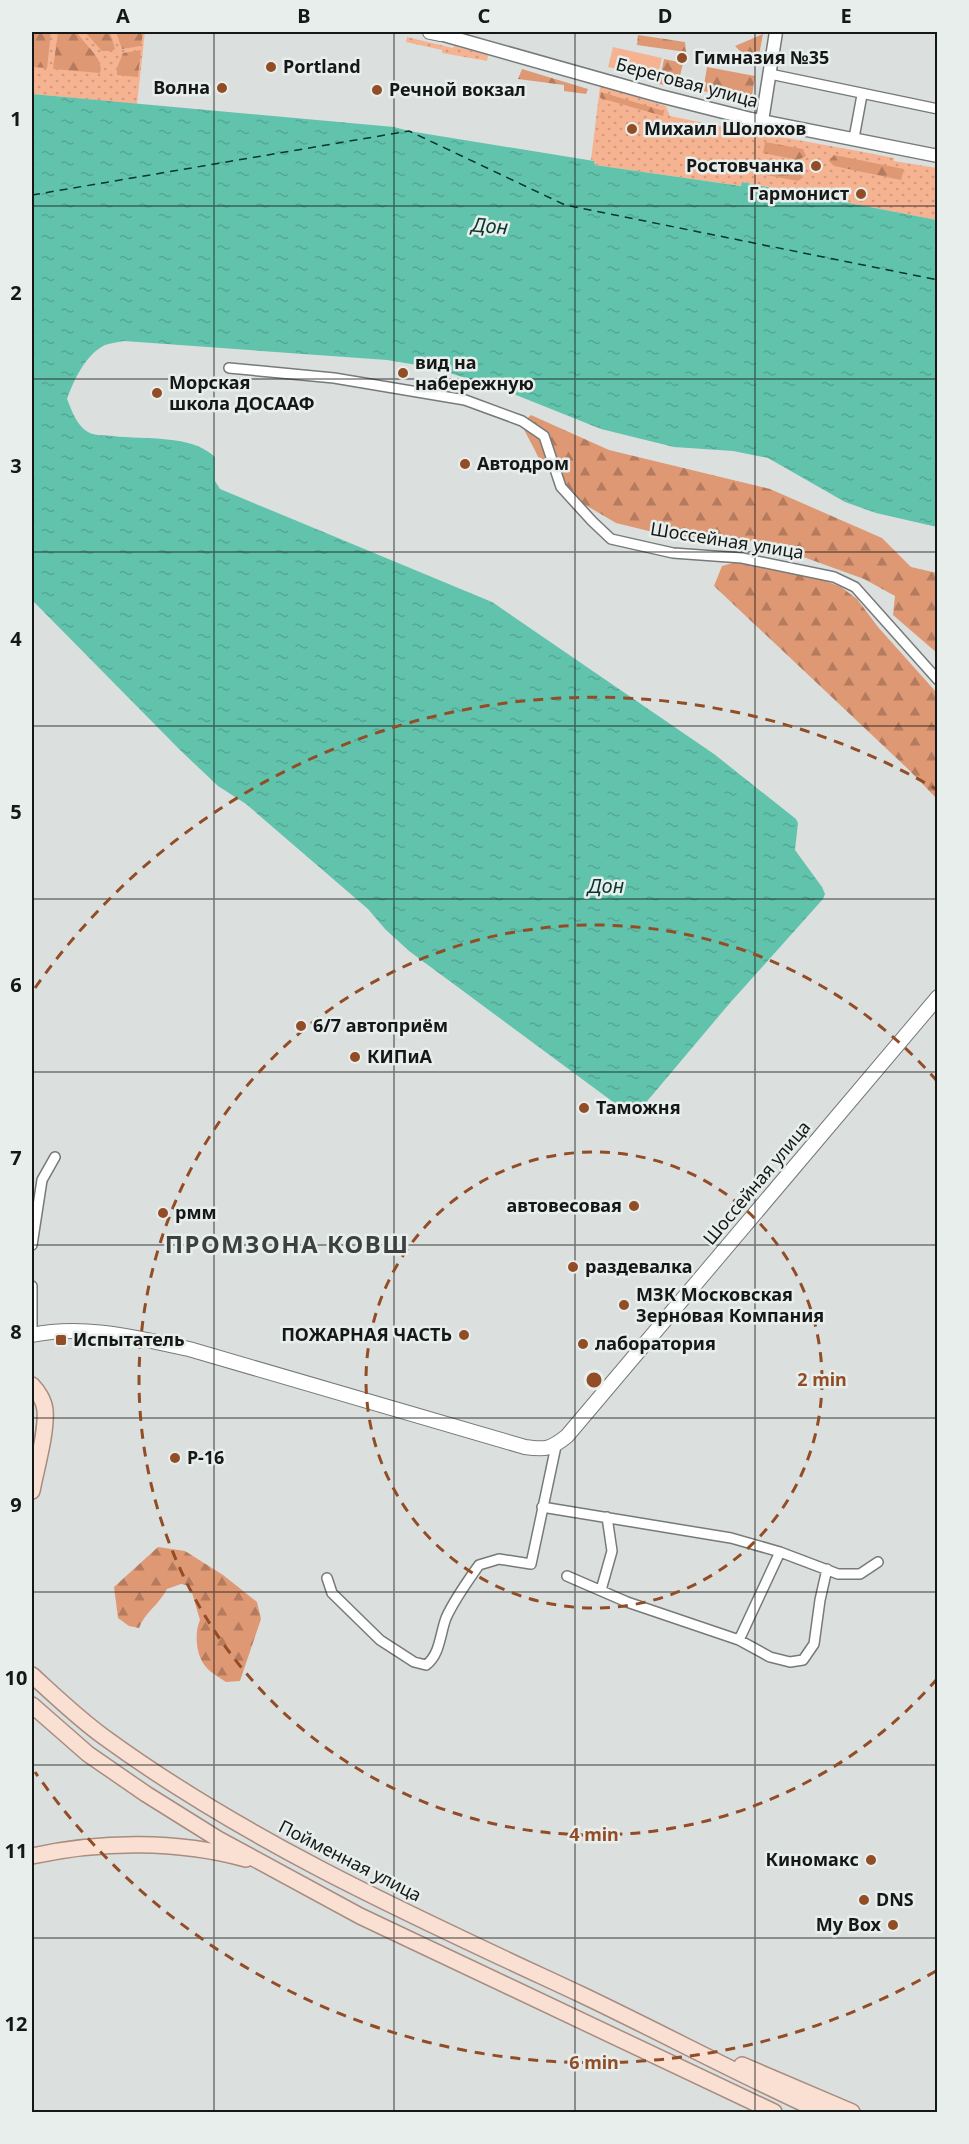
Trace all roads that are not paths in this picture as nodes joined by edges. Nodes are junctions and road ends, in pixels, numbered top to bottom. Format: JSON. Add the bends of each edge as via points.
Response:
{"nodes":[{"id":1,"x":437,"y":32,"type":"edge"},
{"id":2,"x":776,"y":32,"type":"edge"},
{"id":3,"x":770,"y":75,"type":"junction"},
{"id":4,"x":862,"y":94,"type":"junction"},
{"id":5,"x":938,"y":109,"type":"edge"},
{"id":6,"x":762,"y":121,"type":"junction"},
{"id":7,"x":854,"y":138,"type":"junction"},
{"id":8,"x":938,"y":156,"type":"edge"},
{"id":9,"x":229,"y":368,"type":"dead end"},
{"id":10,"x":938,"y":680,"type":"edge"},
{"id":11,"x":938,"y":997,"type":"edge"},
{"id":12,"x":55,"y":1157,"type":"dead end"},
{"id":13,"x":32,"y":1245,"type":"edge"},
{"id":14,"x":32,"y":1286,"type":"edge"},
{"id":15,"x":32,"y":1335,"type":"edge"},
{"id":16,"x":32,"y":1385,"type":"edge"},
{"id":17,"x":32,"y":1396,"type":"edge"},
{"id":18,"x":556,"y":1446,"type":"junction"},
{"id":19,"x":32,"y":1451,"type":"edge"},
{"id":20,"x":32,"y":1491,"type":"edge"},
{"id":21,"x":542,"y":1507,"type":"junction"},
{"id":22,"x":607,"y":1517,"type":"junction"},
{"id":23,"x":780,"y":1552,"type":"junction"},
{"id":24,"x":878,"y":1562,"type":"dead end"},
{"id":25,"x":827,"y":1569,"type":"junction"},
{"id":26,"x":567,"y":1576,"type":"dead end"},
{"id":27,"x":327,"y":1578,"type":"dead end"},
{"id":28,"x":601,"y":1590,"type":"junction"},
{"id":29,"x":739,"y":1640,"type":"junction"},
{"id":30,"x":32,"y":1675,"type":"edge"},
{"id":31,"x":32,"y":1705,"type":"edge"},
{"id":32,"x":32,"y":1856,"type":"edge"},
{"id":33,"x":305,"y":1885,"type":"junction"},
{"id":34,"x":675,"y":2040,"type":"junction"},
{"id":35,"x":774,"y":2112,"type":"edge"},
{"id":36,"x":822,"y":2112,"type":"edge"},
{"id":37,"x":852,"y":2112,"type":"edge"}],
"edges":[{"from":1,"to":6,"type":"street","name":"Береговая улица"},
{"from":2,"to":3,"type":"street"},
{"from":3,"to":4,"type":"street"},
{"from":3,"to":6,"type":"street"},
{"from":4,"to":5,"type":"street"},
{"from":4,"to":7,"type":"street"},
{"from":6,"to":7,"type":"street","name":"Береговая улица"},
{"from":7,"to":8,"type":"street","name":"Береговая улица"},
{"from":9,"to":10,"type":"street","name":"Шоссейная улица","via":[[334,378],[465,400],[522,421],[544,436],[561,487],[611,539],[673,553],[742,558],[834,577],[855,587]]},
{"from":11,"to":18,"type":"main road","name":"Шоссейная улица"},
{"from":12,"to":13,"type":"street","via":[[42,1180]]},
{"from":14,"to":15,"type":"street"},
{"from":15,"to":18,"type":"main road","via":[[59,1330],[93,1332],[189,1349],[525,1447],[543,1450]]},
{"from":16,"to":20,"type":"main road","via":[[45,1409]]},
{"from":17,"to":19,"type":"main road","via":[[37,1412]]},
{"from":18,"to":21,"type":"street"},
{"from":21,"to":22,"type":"street"},
{"from":21,"to":27,"type":"street","via":[[531,1564],[499,1560],[479,1566],[446,1619],[434,1660],[426,1665],[414,1662],[380,1640],[332,1593]]},
{"from":22,"to":23,"type":"street","via":[[731,1538]]},
{"from":22,"to":28,"type":"street","via":[[612,1551]]},
{"from":23,"to":25,"type":"street"},
{"from":23,"to":29,"type":"street"},
{"from":24,"to":25,"type":"street","via":[[860,1574],[846,1575]]},
{"from":25,"to":29,"type":"street","via":[[814,1644],[803,1660],[790,1662],[770,1657]]},
{"from":26,"to":28,"type":"street"},
{"from":28,"to":29,"type":"street"},
{"from":30,"to":34,"type":"main road","name":"Пойменная улица","via":[[102,1736],[293,1855]]},
{"from":31,"to":33,"type":"main road","via":[[88,1754],[146,1794],[218,1839]]},
{"from":32,"to":33,"type":"main road","via":[[95,1847],[186,1847],[244,1858]]},
{"from":33,"to":35,"type":"main road","via":[[509,1988]]},
{"from":34,"to":36,"type":"main road"},
{"from":34,"to":37,"type":"main road","via":[[716,2053]]}]}
